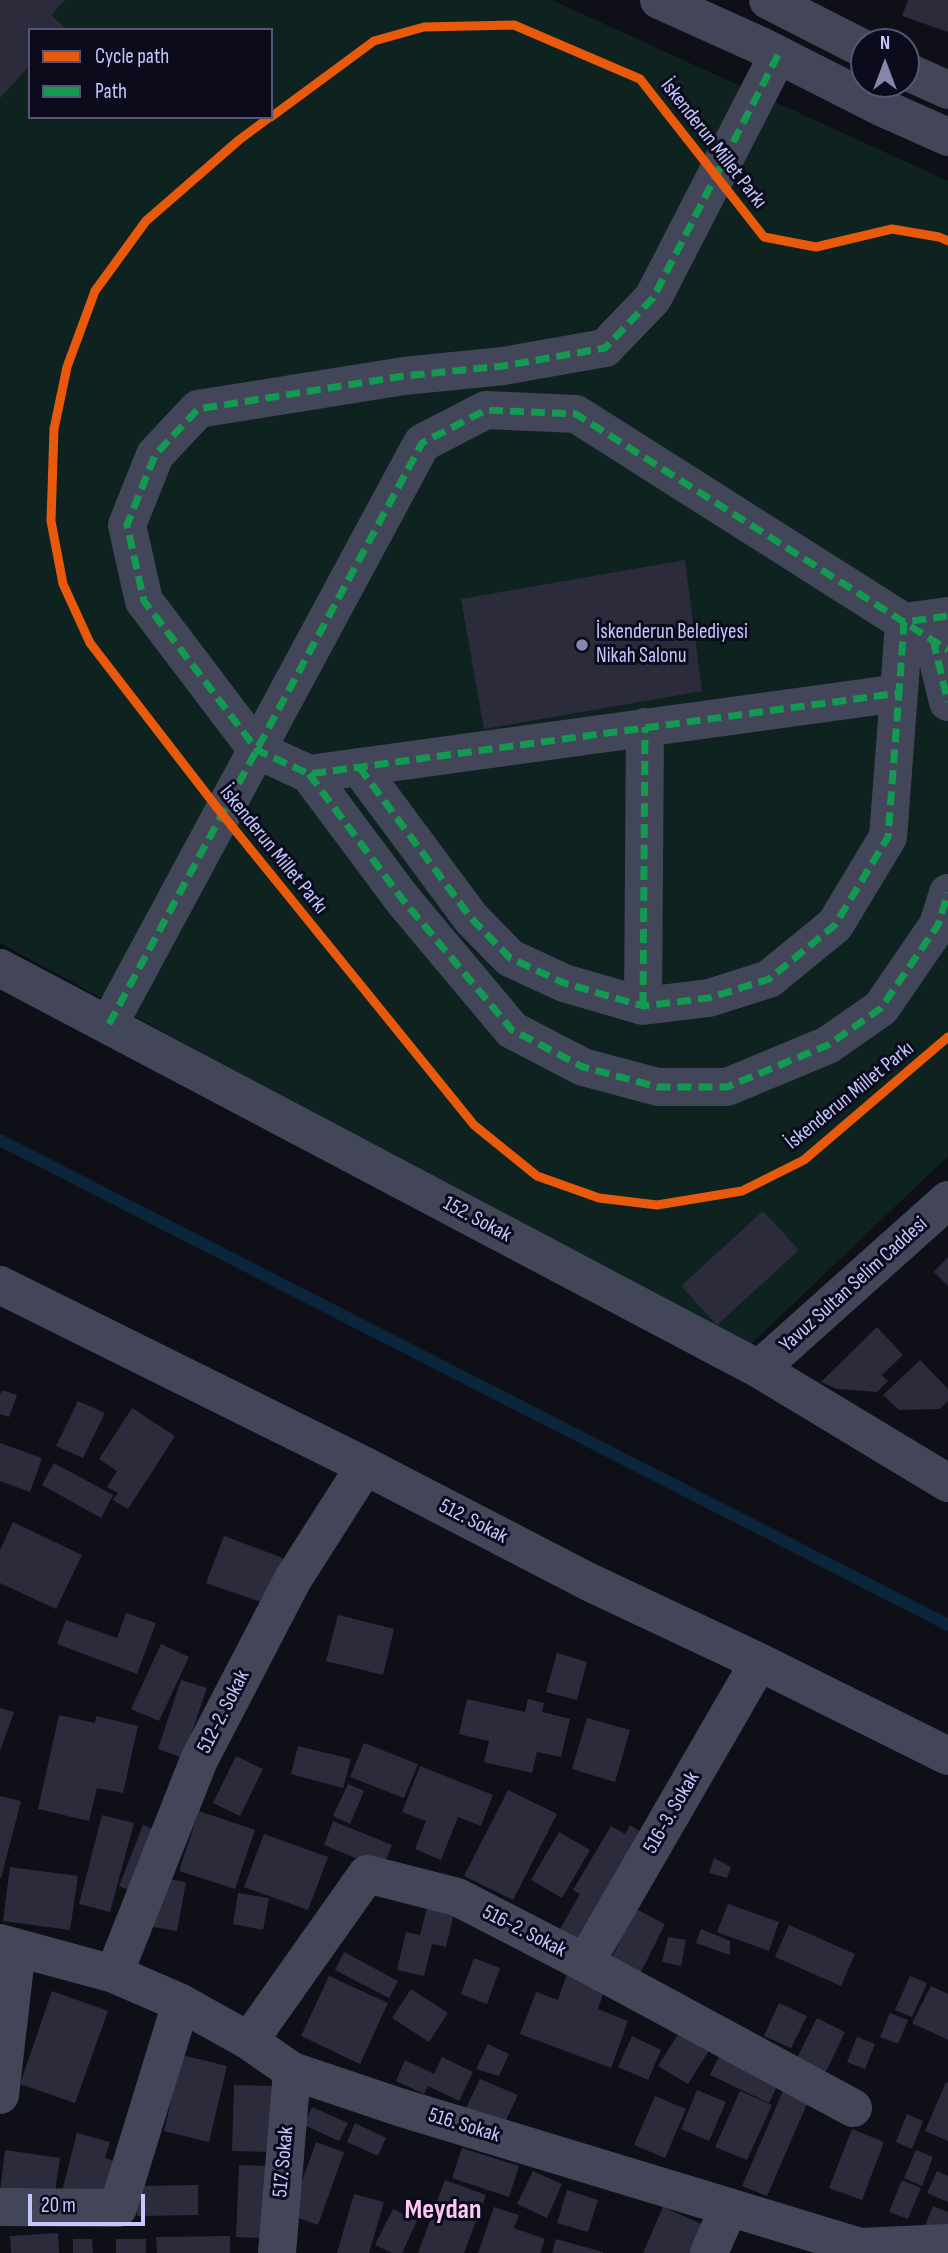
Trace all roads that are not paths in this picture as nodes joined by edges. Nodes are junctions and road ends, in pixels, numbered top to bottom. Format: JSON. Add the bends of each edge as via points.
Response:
{"nodes":[{"id":1,"x":659,"y":0,"type":"edge"},
{"id":2,"x":783,"y":3,"type":"edge"},
{"id":3,"x":850,"y":41,"type":"edge"},
{"id":4,"x":768,"y":50,"type":"junction"},
{"id":5,"x":920,"y":77,"type":"edge"},
{"id":6,"x":948,"y":90,"type":"edge"},
{"id":7,"x":948,"y":137,"type":"edge"},
{"id":8,"x":933,"y":632,"type":"edge"},
{"id":9,"x":899,"y":693,"type":"junction"},
{"id":10,"x":948,"y":702,"type":"edge"},
{"id":11,"x":645,"y":727,"type":"junction"},
{"id":12,"x":257,"y":750,"type":"junction"},
{"id":13,"x":359,"y":766,"type":"junction"},
{"id":14,"x":309,"y":774,"type":"junction"},
{"id":15,"x":948,"y":893,"type":"edge"},
{"id":16,"x":0,"y":968,"type":"edge"},
{"id":17,"x":643,"y":1006,"type":"junction"},
{"id":18,"x":109,"y":1024,"type":"junction"},
{"id":19,"x":948,"y":1200,"type":"edge"},
{"id":20,"x":3,"y":1295,"type":"edge"},
{"id":21,"x":759,"y":1369,"type":"junction"},
{"id":22,"x":365,"y":1466,"type":"junction"},
{"id":23,"x":948,"y":1483,"type":"edge"},
{"id":24,"x":759,"y":1662,"type":"junction"},
{"id":25,"x":948,"y":1755,"type":"edge"},
{"id":26,"x":9,"y":1945,"type":"edge"},
{"id":27,"x":586,"y":1963,"type":"junction"},
{"id":28,"x":114,"y":1974,"type":"junction"},
{"id":29,"x":181,"y":2003,"type":"junction"},
{"id":30,"x":249,"y":2041,"type":"junction"},
{"id":31,"x":292,"y":2071,"type":"junction"},
{"id":32,"x":0,"y":2095,"type":"edge"},
{"id":33,"x":853,"y":2108,"type":"dead end"},
{"id":34,"x":0,"y":2207,"type":"edge"},
{"id":35,"x":729,"y":2207,"type":"junction"},
{"id":36,"x":948,"y":2243,"type":"edge"},
{"id":37,"x":860,"y":2250,"type":"edge"},
{"id":38,"x":277,"y":2253,"type":"edge"},
{"id":39,"x":709,"y":2253,"type":"edge"}],
"edges":[{"from":1,"to":4,"type":"street"},
{"from":2,"to":3,"type":"street"},
{"from":2,"to":4,"type":"street"},
{"from":4,"to":7,"type":"street"},
{"from":4,"to":12,"type":"street","via":[[653,298],[605,348],[198,409],[155,455],[127,525],[144,601]]},
{"from":5,"to":6,"type":"street"},
{"from":8,"to":9,"type":"street"},
{"from":8,"to":10,"type":"street"},
{"from":8,"to":12,"type":"street","via":[[576,414],[486,410],[422,443]]},
{"from":9,"to":11,"type":"street"},
{"from":9,"to":17,"type":"street","via":[[888,837],[835,925],[769,979],[709,998]]},
{"from":11,"to":13,"type":"street"},
{"from":11,"to":17,"type":"street"},
{"from":12,"to":14,"type":"street"},
{"from":12,"to":18,"type":"street"},
{"from":13,"to":14,"type":"street"},
{"from":13,"to":17,"type":"street","via":[[471,918],[510,958],[564,983]]},
{"from":14,"to":15,"type":"street","via":[[402,900],[512,1030],[583,1067],[658,1087],[727,1087],[828,1045],[881,1008],[938,925]]},
{"from":16,"to":18,"type":"street","name":"152. Sokak"},
{"from":18,"to":21,"type":"street","name":"152. Sokak"},
{"from":19,"to":21,"type":"street","name":"Yavuz Sultan Selim Caddesi"},
{"from":20,"to":22,"type":"street","name":"512. Sokak"},
{"from":21,"to":23,"type":"street","name":"152. Sokak"},
{"from":22,"to":24,"type":"street","name":"512. Sokak","via":[[589,1582]]},
{"from":22,"to":28,"type":"street","name":"512-2. Sokak","via":[[293,1579],[199,1760]]},
{"from":24,"to":25,"type":"street","name":"512. Sokak"},
{"from":24,"to":27,"type":"street","name":"516-3. Sokak"},
{"from":26,"to":28,"type":"street","name":"516. Sokak"},
{"from":26,"to":32,"type":"street"},
{"from":27,"to":30,"type":"street","name":"516-2. Sokak","via":[[457,1897],[368,1874]]},
{"from":27,"to":33,"type":"street","name":"516-2. Sokak"},
{"from":28,"to":29,"type":"street","name":"516. Sokak"},
{"from":29,"to":30,"type":"street","name":"516. Sokak"},
{"from":29,"to":34,"type":"street","via":[[118,2208]]},
{"from":30,"to":31,"type":"street","name":"516. Sokak"},
{"from":31,"to":35,"type":"street","name":"516. Sokak"},
{"from":31,"to":38,"type":"street","name":"517. Sokak"},
{"from":35,"to":37,"type":"street","name":"516. Sokak"},
{"from":35,"to":39,"type":"street"},
{"from":36,"to":37,"type":"street","name":"516. Sokak"}]}
